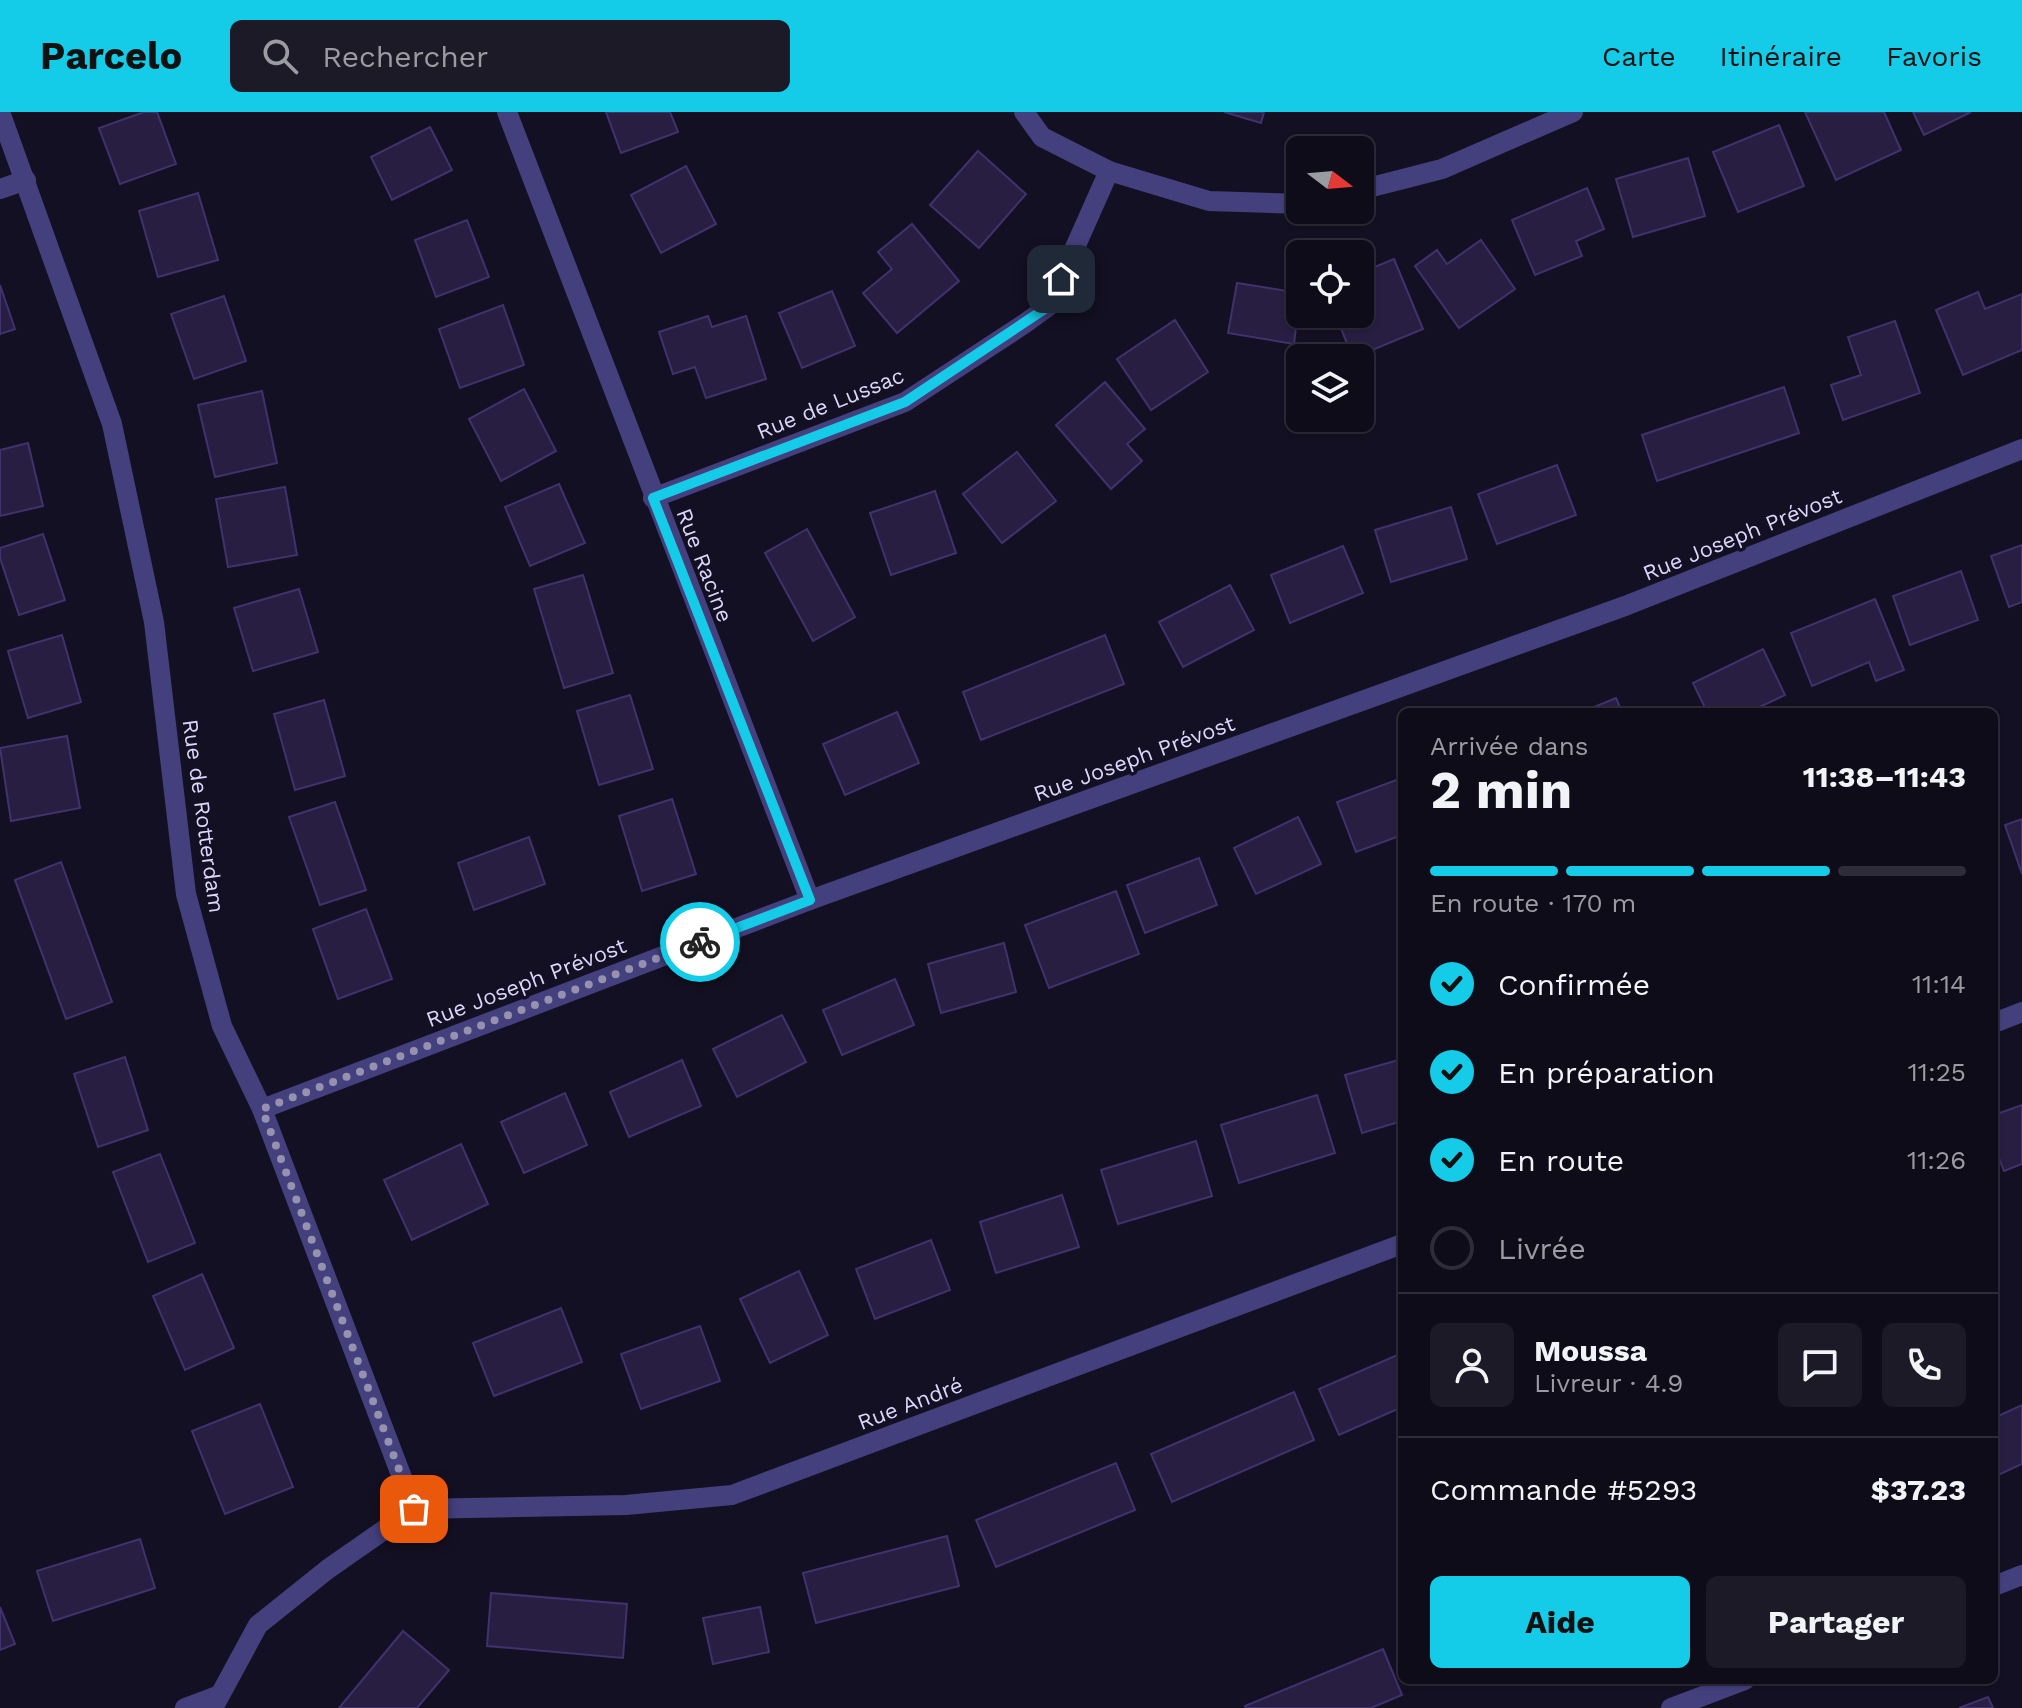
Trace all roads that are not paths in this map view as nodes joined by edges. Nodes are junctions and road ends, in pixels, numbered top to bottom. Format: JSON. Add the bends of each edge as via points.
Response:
{"nodes":[{"id":1,"x":0,"y":112,"type":"edge"},
{"id":2,"x":507,"y":112,"type":"edge"},
{"id":3,"x":1024,"y":112,"type":"edge"},
{"id":4,"x":1573,"y":112,"type":"edge"},
{"id":5,"x":1109,"y":171,"type":"junction"},
{"id":6,"x":26,"y":180,"type":"junction"},
{"id":7,"x":1374,"y":186,"type":"edge"},
{"id":8,"x":0,"y":189,"type":"edge"},
{"id":9,"x":1286,"y":204,"type":"edge"},
{"id":10,"x":2022,"y":449,"type":"edge"},
{"id":11,"x":653,"y":498,"type":"junction"},
{"id":12,"x":810,"y":900,"type":"junction"},
{"id":13,"x":2022,"y":1012,"type":"edge"},
{"id":14,"x":1998,"y":1021,"type":"edge"},
{"id":15,"x":262,"y":1109,"type":"junction"},
{"id":16,"x":1398,"y":1245,"type":"edge"},
{"id":17,"x":414,"y":1509,"type":"junction"},
{"id":18,"x":2022,"y":1575,"type":"edge"},
{"id":19,"x":1998,"y":1584,"type":"edge"},
{"id":20,"x":1734,"y":1684,"type":"edge"},
{"id":21,"x":215,"y":1702,"type":"edge"},
{"id":22,"x":185,"y":1708,"type":"edge"},
{"id":23,"x":1671,"y":1708,"type":"edge"}],
"edges":[{"from":1,"to":6,"type":"street","name":"Rue de Rotterdam"},
{"from":2,"to":11,"type":"street","name":"Rue Racine"},
{"from":3,"to":5,"type":"street","via":[[1042,137]]},
{"from":4,"to":7,"type":"street","via":[[1442,169]]},
{"from":5,"to":9,"type":"street","via":[[1209,201]]},
{"from":5,"to":11,"type":"street","name":"Rue de Lussac","via":[[1049,306],[1024,324],[905,402]]},
{"from":6,"to":8,"type":"street"},
{"from":6,"to":15,"type":"street","name":"Rue de Rotterdam","via":[[112,424],[154,622],[186,894],[222,1026]]},
{"from":10,"to":12,"type":"street","name":"Rue Joseph Prévost","via":[[1625,606]]},
{"from":11,"to":12,"type":"street","name":"Rue Racine"},
{"from":12,"to":15,"type":"street","name":"Rue Joseph Prévost"},
{"from":13,"to":14,"type":"street"},
{"from":15,"to":17,"type":"street","name":"Rue de Rotterdam"},
{"from":16,"to":17,"type":"street","name":"Rue André","via":[[732,1495],[626,1505]]},
{"from":17,"to":21,"type":"street","via":[[258,1625]]},
{"from":18,"to":19,"type":"street"},
{"from":20,"to":23,"type":"street"},
{"from":21,"to":22,"type":"street"}]}
